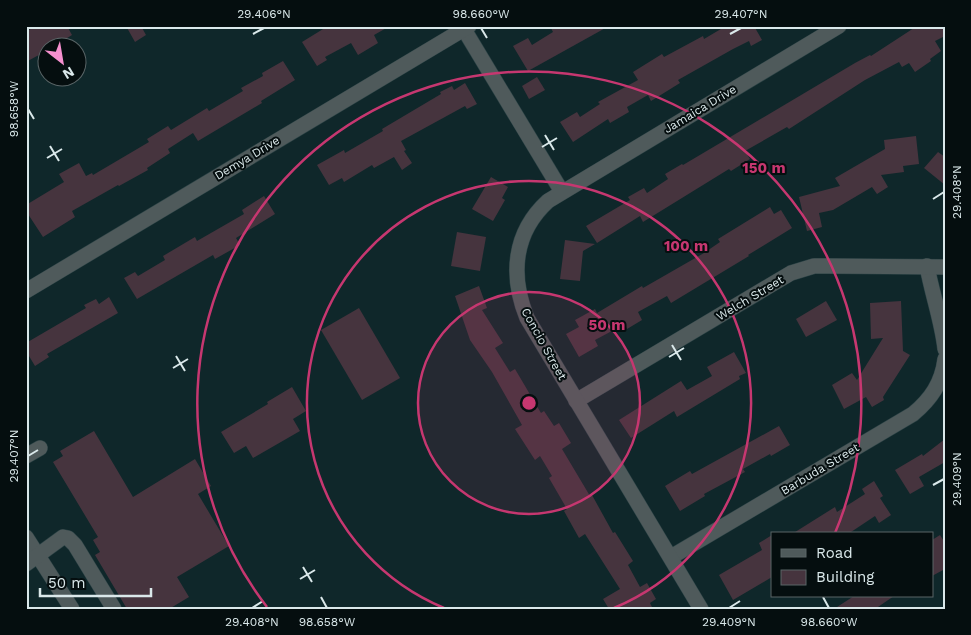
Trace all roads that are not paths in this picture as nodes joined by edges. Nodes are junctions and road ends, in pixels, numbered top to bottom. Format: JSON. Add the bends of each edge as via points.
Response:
{"nodes":[{"id":1,"x":839,"y":26,"type":"edge"},
{"id":2,"x":465,"y":27,"type":"edge"},
{"id":3,"x":562,"y":192,"type":"junction"},
{"id":4,"x":927,"y":266,"type":"junction"},
{"id":5,"x":945,"y":267,"type":"edge"},
{"id":6,"x":26,"y":291,"type":"edge"},
{"id":7,"x":945,"y":349,"type":"edge"},
{"id":8,"x":945,"y":358,"type":"edge"},
{"id":9,"x":576,"y":401,"type":"junction"},
{"id":10,"x":40,"y":448,"type":"dead end"},
{"id":11,"x":26,"y":456,"type":"edge"},
{"id":12,"x":26,"y":537,"type":"edge"},
{"id":13,"x":670,"y":557,"type":"junction"},
{"id":14,"x":32,"y":559,"type":"edge"},
{"id":15,"x":72,"y":609,"type":"edge"},
{"id":16,"x":114,"y":609,"type":"edge"},
{"id":17,"x":702,"y":609,"type":"edge"}],
"edges":[{"from":1,"to":3,"type":"street","name":"Jamaica Drive"},
{"from":2,"to":3,"type":"street"},
{"from":2,"to":6,"type":"street","name":"Demya Drive"},
{"from":3,"to":9,"type":"street","name":"Concio Street","via":[[540,209],[530,222],[518,253],[516,280],[527,318]]},
{"from":4,"to":5,"type":"street","name":"Welch Street"},
{"from":4,"to":7,"type":"street"},
{"from":4,"to":9,"type":"street","name":"Welch Street","via":[[814,266],[791,273]]},
{"from":8,"to":13,"type":"street","name":"Barbuda Street","via":[[944,370],[934,392],[912,414]]},
{"from":9,"to":13,"type":"street","name":"Concio Street"},
{"from":10,"to":11,"type":"street"},
{"from":12,"to":14,"type":"street"},
{"from":13,"to":17,"type":"street","name":"Concio Street"},
{"from":14,"to":15,"type":"street"},
{"from":14,"to":16,"type":"street","via":[[63,537],[68,538]]}]}
